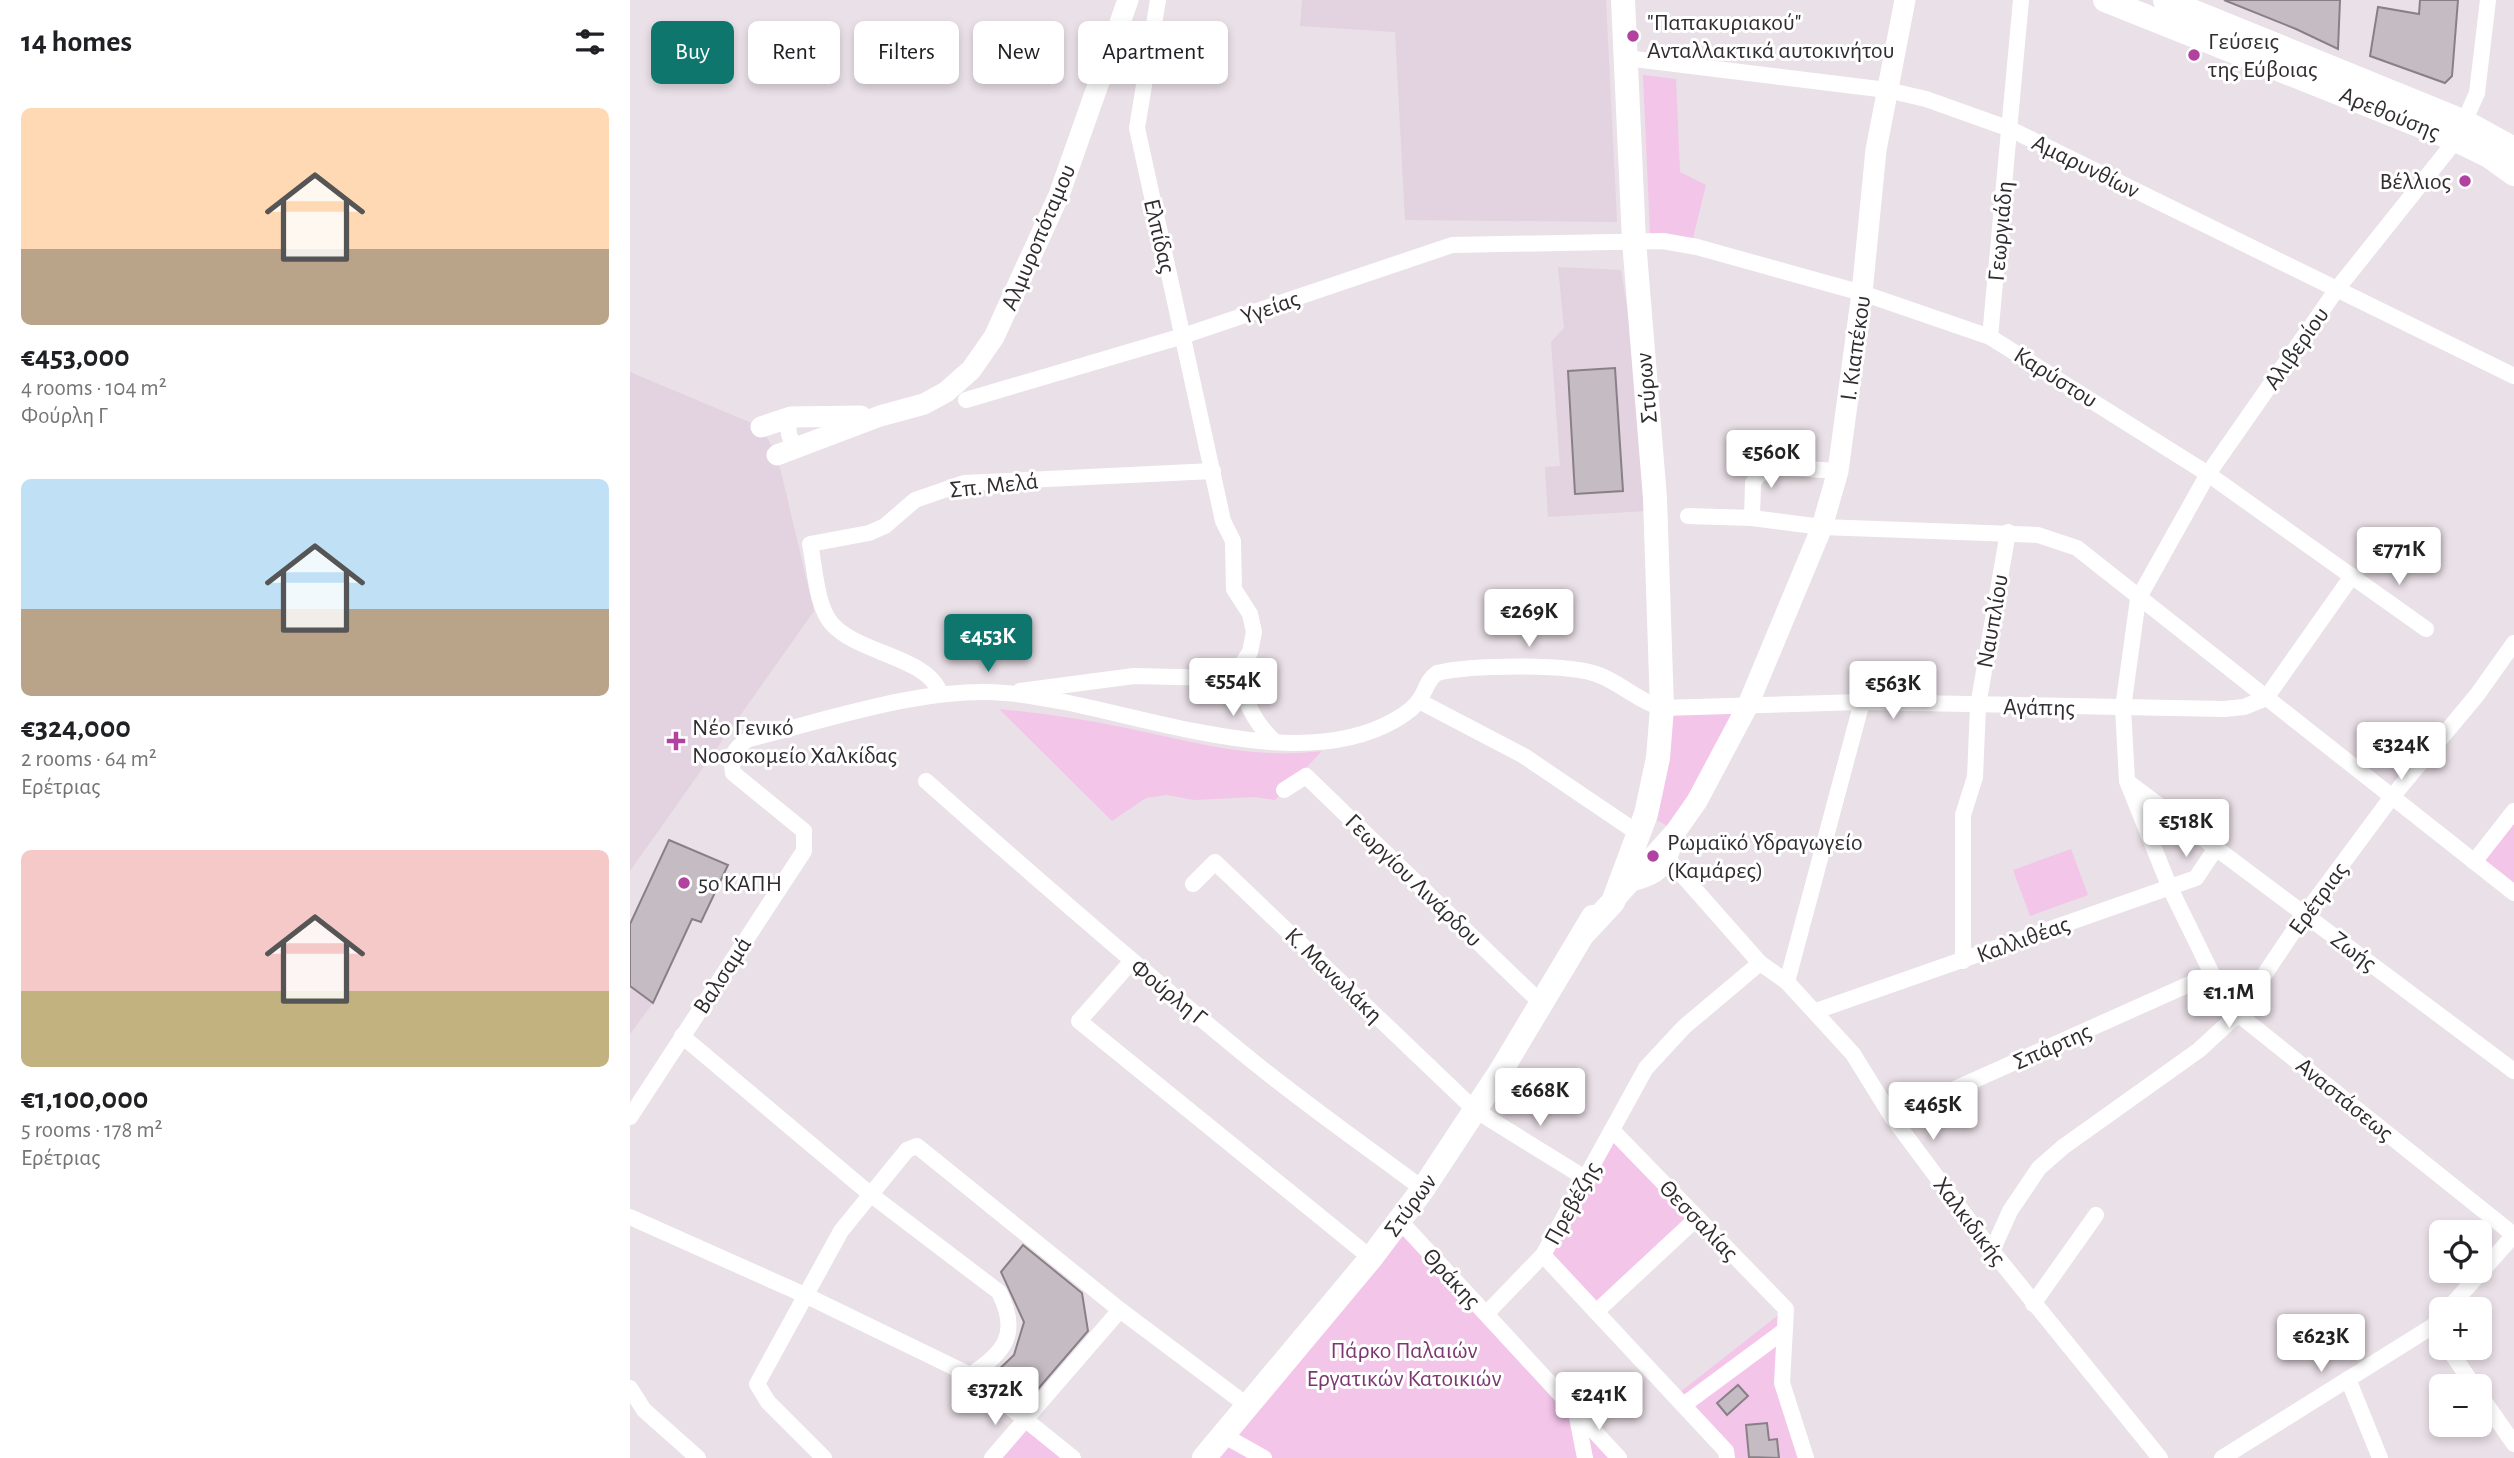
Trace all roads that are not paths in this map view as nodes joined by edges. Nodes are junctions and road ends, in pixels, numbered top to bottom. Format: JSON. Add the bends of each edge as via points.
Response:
{"nodes":[{"id":1,"x":1128,"y":0,"type":"edge"},
{"id":2,"x":1158,"y":0,"type":"edge"},
{"id":3,"x":1623,"y":0,"type":"edge"},
{"id":4,"x":1905,"y":0,"type":"edge"},
{"id":5,"x":2021,"y":0,"type":"edge"},
{"id":6,"x":2105,"y":0,"type":"edge"},
{"id":7,"x":2165,"y":0,"type":"edge"},
{"id":8,"x":2488,"y":0,"type":"edge"},
{"id":9,"x":1626,"y":58,"type":"junction"},
{"id":10,"x":1887,"y":90,"type":"junction"},
{"id":11,"x":2010,"y":129,"type":"junction"},
{"id":12,"x":2461,"y":131,"type":"junction"},
{"id":13,"x":2514,"y":149,"type":"edge"},
{"id":14,"x":2514,"y":174,"type":"edge"},
{"id":15,"x":1634,"y":241,"type":"junction"},
{"id":16,"x":2337,"y":289,"type":"junction"},
{"id":17,"x":1862,"y":293,"type":"junction"},
{"id":18,"x":1183,"y":336,"type":"junction"},
{"id":19,"x":1990,"y":337,"type":"junction"},
{"id":20,"x":2514,"y":376,"type":"edge"},
{"id":21,"x":966,"y":400,"type":"dead end"},
{"id":22,"x":880,"y":416,"type":"junction"},
{"id":23,"x":791,"y":417,"type":"junction"},
{"id":24,"x":761,"y":427,"type":"dead end"},
{"id":25,"x":799,"y":446,"type":"junction"},
{"id":26,"x":777,"y":454,"type":"dead end"},
{"id":27,"x":1213,"y":471,"type":"junction"},
{"id":28,"x":1838,"y":471,"type":"junction"},
{"id":29,"x":2208,"y":474,"type":"junction"},
{"id":30,"x":1688,"y":516,"type":"dead end"},
{"id":31,"x":1752,"y":517,"type":"junction"},
{"id":32,"x":1822,"y":527,"type":"junction"},
{"id":33,"x":2008,"y":532,"type":"junction"},
{"id":34,"x":2352,"y":576,"type":"junction"},
{"id":35,"x":2138,"y":599,"type":"junction"},
{"id":36,"x":2426,"y":629,"type":"dead end"},
{"id":37,"x":2514,"y":643,"type":"edge"},
{"id":38,"x":1238,"y":670,"type":"junction"},
{"id":39,"x":940,"y":693,"type":"junction"},
{"id":40,"x":1005,"y":693,"type":"junction"},
{"id":41,"x":2266,"y":698,"type":"junction"},
{"id":42,"x":1419,"y":701,"type":"junction"},
{"id":43,"x":1862,"y":702,"type":"junction"},
{"id":44,"x":1746,"y":706,"type":"junction"},
{"id":45,"x":1978,"y":706,"type":"junction"},
{"id":46,"x":1662,"y":708,"type":"junction"},
{"id":47,"x":2123,"y":708,"type":"junction"},
{"id":48,"x":1274,"y":741,"type":"junction"},
{"id":49,"x":1655,"y":775,"type":"junction"},
{"id":50,"x":926,"y":781,"type":"dead end"},
{"id":51,"x":2127,"y":781,"type":"junction"},
{"id":52,"x":1284,"y":790,"type":"dead end"},
{"id":53,"x":2391,"y":797,"type":"junction"},
{"id":54,"x":2514,"y":811,"type":"edge"},
{"id":55,"x":1629,"y":827,"type":"junction"},
{"id":56,"x":1676,"y":831,"type":"junction"},
{"id":57,"x":2216,"y":848,"type":"junction"},
{"id":58,"x":1670,"y":860,"type":"junction"},
{"id":59,"x":2474,"y":862,"type":"junction"},
{"id":60,"x":1193,"y":884,"type":"dead end"},
{"id":61,"x":2169,"y":888,"type":"junction"},
{"id":62,"x":1621,"y":893,"type":"junction"},
{"id":63,"x":2514,"y":893,"type":"edge"},
{"id":64,"x":2305,"y":915,"type":"junction"},
{"id":65,"x":1586,"y":931,"type":"junction"},
{"id":66,"x":1963,"y":961,"type":"junction"},
{"id":67,"x":1131,"y":962,"type":"junction"},
{"id":68,"x":1760,"y":963,"type":"junction"},
{"id":69,"x":2212,"y":974,"type":"junction"},
{"id":70,"x":1787,"y":982,"type":"junction"},
{"id":71,"x":1541,"y":1003,"type":"junction"},
{"id":72,"x":1816,"y":1011,"type":"junction"},
{"id":73,"x":2238,"y":1014,"type":"junction"},
{"id":74,"x":682,"y":1036,"type":"junction"},
{"id":75,"x":2514,"y":1071,"type":"edge"},
{"id":76,"x":1475,"y":1110,"type":"junction"},
{"id":77,"x":630,"y":1117,"type":"edge"},
{"id":78,"x":1892,"y":1117,"type":"junction"},
{"id":79,"x":1612,"y":1130,"type":"junction"},
{"id":80,"x":1586,"y":1178,"type":"junction"},
{"id":81,"x":1423,"y":1189,"type":"junction"},
{"id":82,"x":870,"y":1194,"type":"junction"},
{"id":83,"x":2096,"y":1215,"type":"dead end"},
{"id":84,"x":630,"y":1217,"type":"edge"},
{"id":85,"x":1697,"y":1218,"type":"junction"},
{"id":86,"x":1400,"y":1221,"type":"junction"},
{"id":87,"x":2514,"y":1235,"type":"edge"},
{"id":88,"x":1992,"y":1251,"type":"junction"},
{"id":89,"x":1543,"y":1255,"type":"junction"},
{"id":90,"x":1370,"y":1258,"type":"junction"},
{"id":91,"x":807,"y":1296,"type":"junction"},
{"id":92,"x":2459,"y":1297,"type":"edge"},
{"id":93,"x":2033,"y":1304,"type":"junction"},
{"id":94,"x":1120,"y":1310,"type":"junction"},
{"id":95,"x":1596,"y":1311,"type":"junction"},
{"id":96,"x":1486,"y":1314,"type":"junction"},
{"id":97,"x":1785,"y":1330,"type":"junction"},
{"id":98,"x":2429,"y":1332,"type":"edge"},
{"id":99,"x":970,"y":1375,"type":"junction"},
{"id":100,"x":2348,"y":1379,"type":"junction"},
{"id":101,"x":630,"y":1388,"type":"edge"},
{"id":102,"x":1685,"y":1404,"type":"junction"},
{"id":103,"x":1248,"y":1406,"type":"junction"},
{"id":104,"x":1576,"y":1412,"type":"junction"},
{"id":105,"x":2492,"y":1412,"type":"edge"},
{"id":106,"x":1026,"y":1422,"type":"junction"},
{"id":107,"x":1223,"y":1435,"type":"junction"},
{"id":108,"x":2514,"y":1444,"type":"edge"},
{"id":109,"x":691,"y":1456,"type":"edge"},
{"id":110,"x":824,"y":1458,"type":"edge"},
{"id":111,"x":992,"y":1458,"type":"edge"},
{"id":112,"x":1073,"y":1458,"type":"edge"},
{"id":113,"x":1204,"y":1458,"type":"edge"},
{"id":114,"x":1264,"y":1458,"type":"edge"},
{"id":115,"x":1585,"y":1458,"type":"edge"},
{"id":116,"x":1619,"y":1458,"type":"edge"},
{"id":117,"x":1727,"y":1458,"type":"edge"},
{"id":118,"x":1806,"y":1458,"type":"edge"},
{"id":119,"x":2160,"y":1458,"type":"edge"},
{"id":120,"x":2222,"y":1458,"type":"edge"},
{"id":121,"x":2379,"y":1458,"type":"edge"}],
"edges":[{"from":1,"to":22,"type":"street","name":"Αλμυροπόταμου","via":[[1059,195],[994,337],[971,370],[946,391],[924,404]]},
{"from":2,"to":18,"type":"street","name":"Ελπίδας","via":[[1137,128]]},
{"from":3,"to":9,"type":"main road","name":"Στύρων"},
{"from":4,"to":10,"type":"street","name":"Ι. Κιαπέκου"},
{"from":5,"to":11,"type":"street","name":"Γεωργιάδη"},
{"from":6,"to":12,"type":"main road","name":"Αρεθούσης"},
{"from":7,"to":12,"type":"main road","name":"Αρεθούσης"},
{"from":8,"to":12,"type":"street","name":"Αλιβερίου","via":[[2477,93]]},
{"from":9,"to":10,"type":"street","name":"Αμαρυνθίων"},
{"from":9,"to":15,"type":"main road","name":"Στύρων"},
{"from":10,"to":11,"type":"street","name":"Αμαρυνθίων"},
{"from":10,"to":17,"type":"street","name":"Ι. Κιαπέκου","via":[[1876,149]]},
{"from":11,"to":16,"type":"street","name":"Αμαρυνθίων"},
{"from":11,"to":19,"type":"street","name":"Γεωργιάδη"},
{"from":12,"to":13,"type":"main road","name":"Αρεθούσης"},
{"from":12,"to":14,"type":"main road","name":"Αρεθούσης"},
{"from":12,"to":16,"type":"street","name":"Αλιβερίου"},
{"from":15,"to":17,"type":"street","name":"Καρύστου","via":[[1697,247]]},
{"from":15,"to":18,"type":"street","name":"Υγείας","via":[[1452,244]]},
{"from":15,"to":46,"type":"main road","name":"Στύρων","via":[[1655,498]]},
{"from":16,"to":20,"type":"street","name":"Αμαρυνθίων"},
{"from":16,"to":29,"type":"street","name":"Αλιβερίου"},
{"from":17,"to":19,"type":"street","name":"Καρύστου"},
{"from":17,"to":28,"type":"street","name":"Ι. Κιαπέκου"},
{"from":18,"to":21,"type":"street","name":"Υγείας"},
{"from":18,"to":27,"type":"street","name":"Ελπίδας"},
{"from":19,"to":29,"type":"street","name":"Καρύστου"},
{"from":22,"to":23,"type":"street"},
{"from":22,"to":25,"type":"street"},
{"from":23,"to":24,"type":"street"},
{"from":23,"to":25,"type":"street","via":[[790,438]]},
{"from":25,"to":26,"type":"street"},
{"from":27,"to":38,"type":"street","name":"Ελπίδας","via":[[1223,521],[1233,541],[1234,590],[1250,614],[1254,632],[1250,652]]},
{"from":27,"to":39,"type":"street","name":"Σπ. Μελά","via":[[964,483],[915,500],[885,526],[869,533],[810,544],[831,623],[858,644],[922,670],[936,681]]},
{"from":28,"to":31,"type":"street","via":[[1766,470],[1753,483]]},
{"from":28,"to":32,"type":"street","name":"Ι. Κιαπέκου"},
{"from":29,"to":34,"type":"street","name":"Καρύστου"},
{"from":29,"to":35,"type":"street","name":"Αλιβερίου"},
{"from":30,"to":31,"type":"street"},
{"from":31,"to":32,"type":"street"},
{"from":32,"to":33,"type":"street"},
{"from":32,"to":44,"type":"street","name":"Ι. Κιαπέκου"},
{"from":33,"to":35,"type":"street","via":[[2057,539],[2077,548]]},
{"from":33,"to":45,"type":"street","name":"Ναυπλίου"},
{"from":34,"to":36,"type":"street","name":"Καρύστου"},
{"from":34,"to":41,"type":"street"},
{"from":35,"to":41,"type":"street"},
{"from":35,"to":47,"type":"street","name":"Αλιβερίου"},
{"from":37,"to":53,"type":"street","name":"Ερέτριας","via":[[2477,695]]},
{"from":38,"to":40,"type":"street","via":[[1221,678],[1134,676]]},
{"from":38,"to":48,"type":"street","via":[[1248,707]]},
{"from":39,"to":40,"type":"street"},
{"from":39,"to":74,"type":"street","name":"Βαλσαμά","via":[[749,739],[735,748],[733,773],[804,831],[806,842]]},
{"from":40,"to":48,"type":"street","via":[[1239,739]]},
{"from":41,"to":47,"type":"street","name":"Αγάπης","via":[[2224,709]]},
{"from":41,"to":53,"type":"street"},
{"from":42,"to":46,"type":"street","via":[[1430,678],[1444,671],[1553,666],[1599,675],[1643,702]]},
{"from":42,"to":48,"type":"street","via":[[1396,719],[1339,740]]},
{"from":42,"to":55,"type":"street","via":[[1524,756]]},
{"from":43,"to":44,"type":"street","name":"Αγάπης"},
{"from":43,"to":45,"type":"street","name":"Αγάπης"},
{"from":43,"to":70,"type":"street"},
{"from":44,"to":46,"type":"street","name":"Αγάπης"},
{"from":44,"to":56,"type":"street","name":"Ι. Κιαπέκου","via":[[1697,801]]},
{"from":45,"to":47,"type":"street","name":"Αγάπης"},
{"from":45,"to":66,"type":"street","name":"Ναυπλίου","via":[[1975,777],[1963,815]]},
{"from":46,"to":49,"type":"main road","name":"Στύρων"},
{"from":47,"to":51,"type":"street","name":"Αναστάσεως"},
{"from":49,"to":55,"type":"main road","name":"Στύρων"},
{"from":49,"to":62,"type":"main road","name":"Στύρων"},
{"from":50,"to":67,"type":"street","name":"Φούρλη Γ"},
{"from":51,"to":57,"type":"street","name":"Ζωής"},
{"from":51,"to":61,"type":"street","name":"Αναστάσεως"},
{"from":52,"to":71,"type":"street","name":"Γεωργίου Λινάρδου","via":[[1306,776]]},
{"from":53,"to":59,"type":"street"},
{"from":53,"to":64,"type":"street","name":"Ερέτριας"},
{"from":54,"to":59,"type":"street"},
{"from":55,"to":65,"type":"main road","name":"Στύρων"},
{"from":56,"to":58,"type":"street","name":"Ι. Κιαπέκου"},
{"from":56,"to":62,"type":"street","name":"Ι. Κιαπέκου"},
{"from":57,"to":61,"type":"street","name":"Καλλιθέας","via":[[2196,878]]},
{"from":57,"to":64,"type":"street","name":"Ζωής"},
{"from":58,"to":62,"type":"street","via":[[1654,877]]},
{"from":58,"to":68,"type":"street","name":"Χαλκιδικής"},
{"from":59,"to":63,"type":"street"},
{"from":60,"to":76,"type":"street","name":"Κ. Μανωλάκη","via":[[1215,862]]},
{"from":61,"to":66,"type":"street","name":"Καλλιθέας"},
{"from":61,"to":69,"type":"street","name":"Αναστάσεως"},
{"from":62,"to":65,"type":"main road","name":"Στύρων"},
{"from":64,"to":73,"type":"street","name":"Ερέτριας"},
{"from":64,"to":75,"type":"street","name":"Ζωής"},
{"from":65,"to":71,"type":"main road","name":"Στύρων"},
{"from":66,"to":72,"type":"street","name":"Καλλιθέας"},
{"from":67,"to":81,"type":"street","name":"Φούρλη Γ","via":[[1246,1056]]},
{"from":67,"to":90,"type":"street","via":[[1079,1021]]},
{"from":68,"to":70,"type":"street","name":"Χαλκιδικής"},
{"from":68,"to":79,"type":"street","name":"Πρεβέζης","via":[[1685,1027],[1646,1068]]},
{"from":69,"to":73,"type":"street","name":"Αναστάσεως"},
{"from":69,"to":78,"type":"street","name":"Σπάρτης"},
{"from":70,"to":72,"type":"street","name":"Χαλκιδικής"},
{"from":71,"to":76,"type":"main road","name":"Στύρων"},
{"from":72,"to":78,"type":"street","name":"Χαλκιδικής","via":[[1853,1054]]},
{"from":73,"to":87,"type":"street","name":"Αναστάσεως"},
{"from":73,"to":88,"type":"street","name":"Ερέτριας","via":[[2199,1051],[2039,1168],[2010,1211]]},
{"from":74,"to":77,"type":"street","name":"Βαλσαμά"},
{"from":74,"to":82,"type":"street"},
{"from":76,"to":80,"type":"street"},
{"from":76,"to":81,"type":"main road","name":"Στύρων"},
{"from":78,"to":88,"type":"street","name":"Χαλκιδικής"},
{"from":79,"to":80,"type":"street","name":"Πρεβέζης"},
{"from":79,"to":85,"type":"street","name":"Θεσσαλίας"},
{"from":80,"to":89,"type":"street","name":"Πρεβέζης"},
{"from":81,"to":86,"type":"main road","name":"Στύρων"},
{"from":82,"to":91,"type":"street","via":[[841,1231]]},
{"from":82,"to":94,"type":"street","via":[[907,1150],[917,1146]]},
{"from":82,"to":99,"type":"street","via":[[999,1292],[1008,1321],[1005,1344],[997,1357]]},
{"from":83,"to":93,"type":"street"},
{"from":84,"to":91,"type":"street"},
{"from":85,"to":95,"type":"street"},
{"from":85,"to":97,"type":"street","name":"Θεσσαλίας","via":[[1786,1309]]},
{"from":86,"to":90,"type":"main road","name":"Στύρων"},
{"from":86,"to":96,"type":"street","name":"Θράκης"},
{"from":87,"to":92,"type":"street"},
{"from":88,"to":93,"type":"street","name":"Χαλκιδικής"},
{"from":89,"to":95,"type":"street"},
{"from":89,"to":96,"type":"street","name":"Πρεβέζης"},
{"from":90,"to":103,"type":"main road","name":"Στύρων"},
{"from":91,"to":99,"type":"street"},
{"from":91,"to":110,"type":"street","via":[[757,1384],[768,1402]]},
{"from":93,"to":119,"type":"street","name":"Χαλκιδικής"},
{"from":94,"to":103,"type":"street"},
{"from":94,"to":106,"type":"street"},
{"from":95,"to":102,"type":"street"},
{"from":96,"to":104,"type":"street","name":"Θράκης"},
{"from":97,"to":102,"type":"street"},
{"from":97,"to":118,"type":"street","via":[[1782,1383]]},
{"from":98,"to":100,"type":"street"},
{"from":99,"to":106,"type":"street"},
{"from":100,"to":120,"type":"street"},
{"from":100,"to":121,"type":"street"},
{"from":101,"to":109,"type":"street","via":[[644,1410]]},
{"from":102,"to":117,"type":"street","via":[[1726,1451]]},
{"from":103,"to":107,"type":"main road","name":"Στύρων"},
{"from":104,"to":115,"type":"street"},
{"from":104,"to":116,"type":"street","name":"Θράκης"},
{"from":105,"to":108,"type":"street"},
{"from":106,"to":111,"type":"street"},
{"from":106,"to":112,"type":"street"},
{"from":107,"to":113,"type":"main road","name":"Στύρων"},
{"from":107,"to":114,"type":"street"}]}
